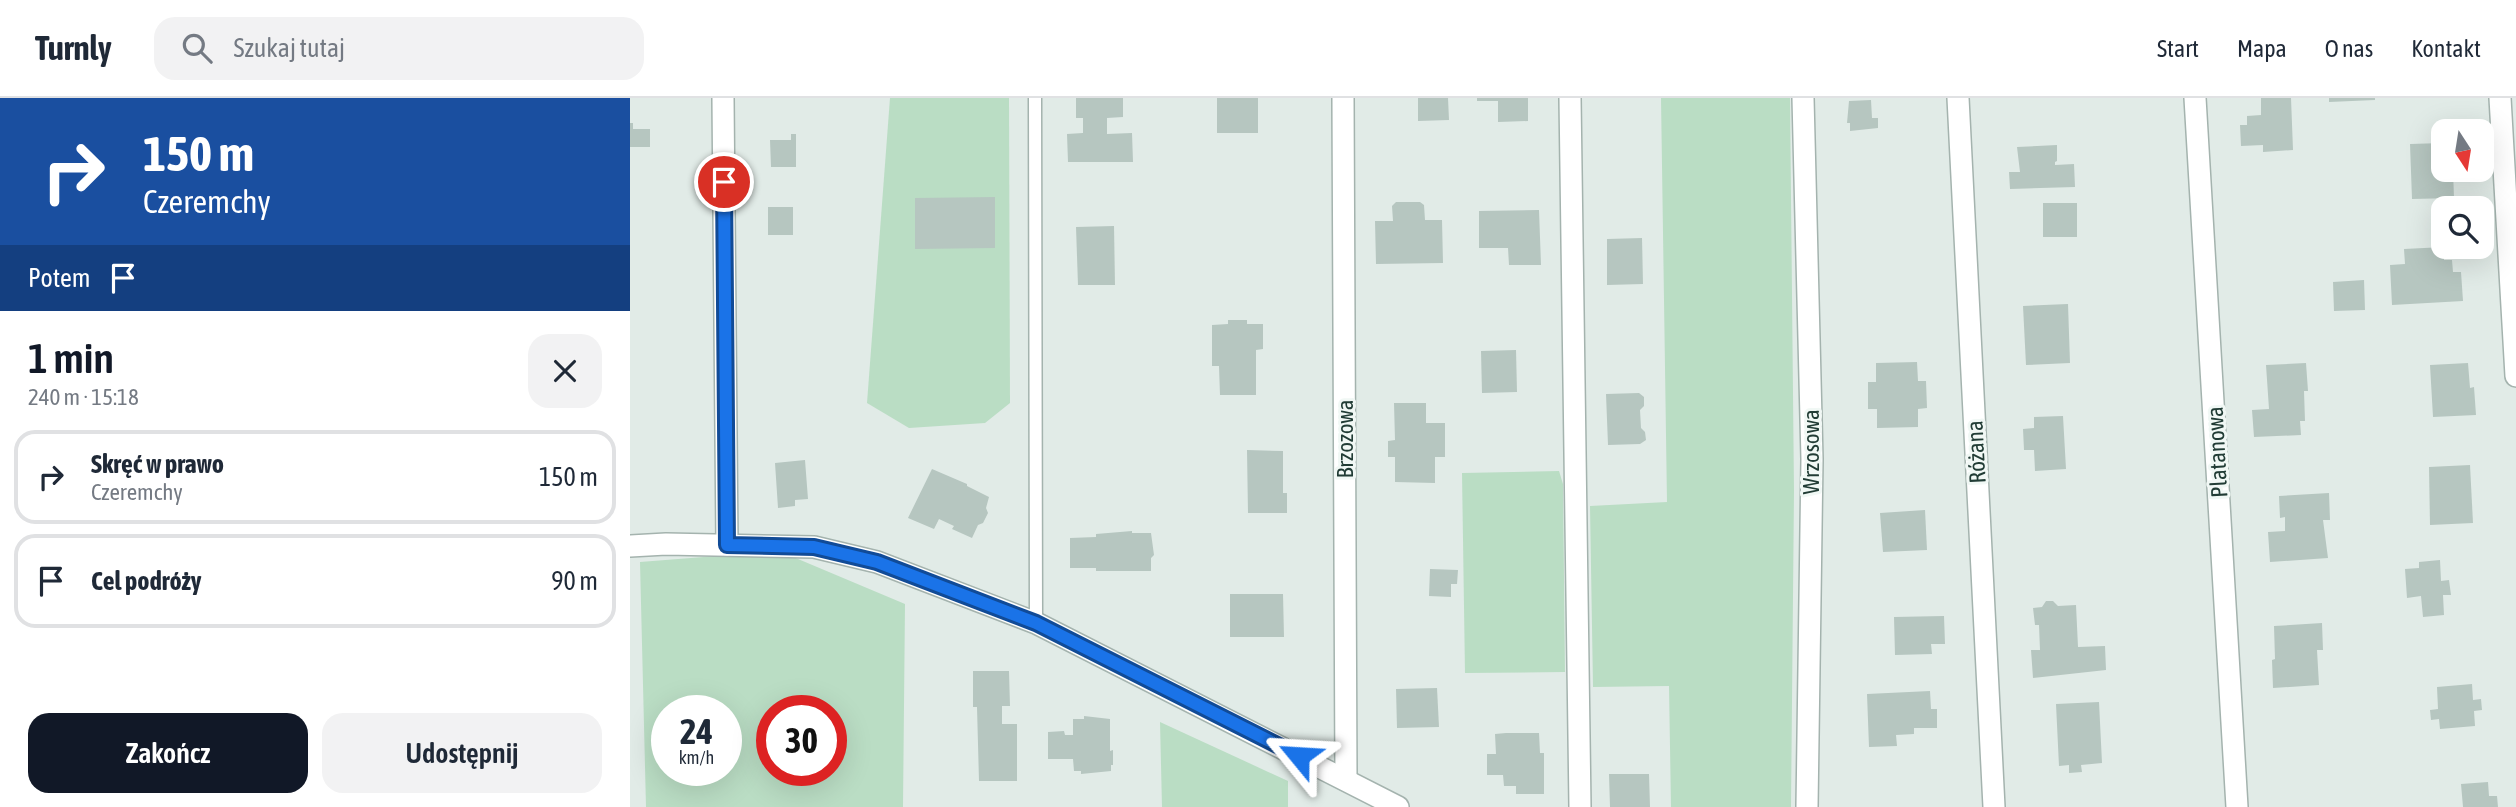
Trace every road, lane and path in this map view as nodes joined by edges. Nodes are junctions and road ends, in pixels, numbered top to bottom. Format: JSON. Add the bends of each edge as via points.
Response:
{"nodes":[{"id":1,"x":723,"y":98,"type":"edge"},
{"id":2,"x":1035,"y":98,"type":"edge"},
{"id":3,"x":1343,"y":98,"type":"edge"},
{"id":4,"x":1570,"y":98,"type":"edge"},
{"id":5,"x":1803,"y":98,"type":"edge"},
{"id":6,"x":1958,"y":98,"type":"edge"},
{"id":7,"x":2195,"y":98,"type":"edge"},
{"id":8,"x":2500,"y":98,"type":"edge"},
{"id":9,"x":2516,"y":376,"type":"edge"},
{"id":10,"x":727,"y":545,"type":"junction"},
{"id":11,"x":630,"y":546,"type":"edge"},
{"id":12,"x":1036,"y":623,"type":"junction"},
{"id":13,"x":1346,"y":780,"type":"junction"},
{"id":14,"x":1398,"y":807,"type":"edge"},
{"id":15,"x":1580,"y":807,"type":"edge"},
{"id":16,"x":1807,"y":807,"type":"edge"},
{"id":17,"x":1994,"y":807,"type":"edge"},
{"id":18,"x":2237,"y":807,"type":"edge"}],
"edges":[{"from":1,"to":10,"type":"street"},
{"from":2,"to":12,"type":"lane"},
{"from":3,"to":13,"type":"street","name":"Brzozowa"},
{"from":4,"to":15,"type":"street"},
{"from":5,"to":16,"type":"street","name":"Wrzosowa","via":[[1812,459]]},
{"from":6,"to":17,"type":"street","name":"Różana"},
{"from":7,"to":18,"type":"street","name":"Platanowa"},
{"from":8,"to":9,"type":"street"},
{"from":10,"to":11,"type":"street"},
{"from":10,"to":12,"type":"street","via":[[814,547],[877,562]]},
{"from":12,"to":13,"type":"street"},
{"from":13,"to":14,"type":"street"}]}
